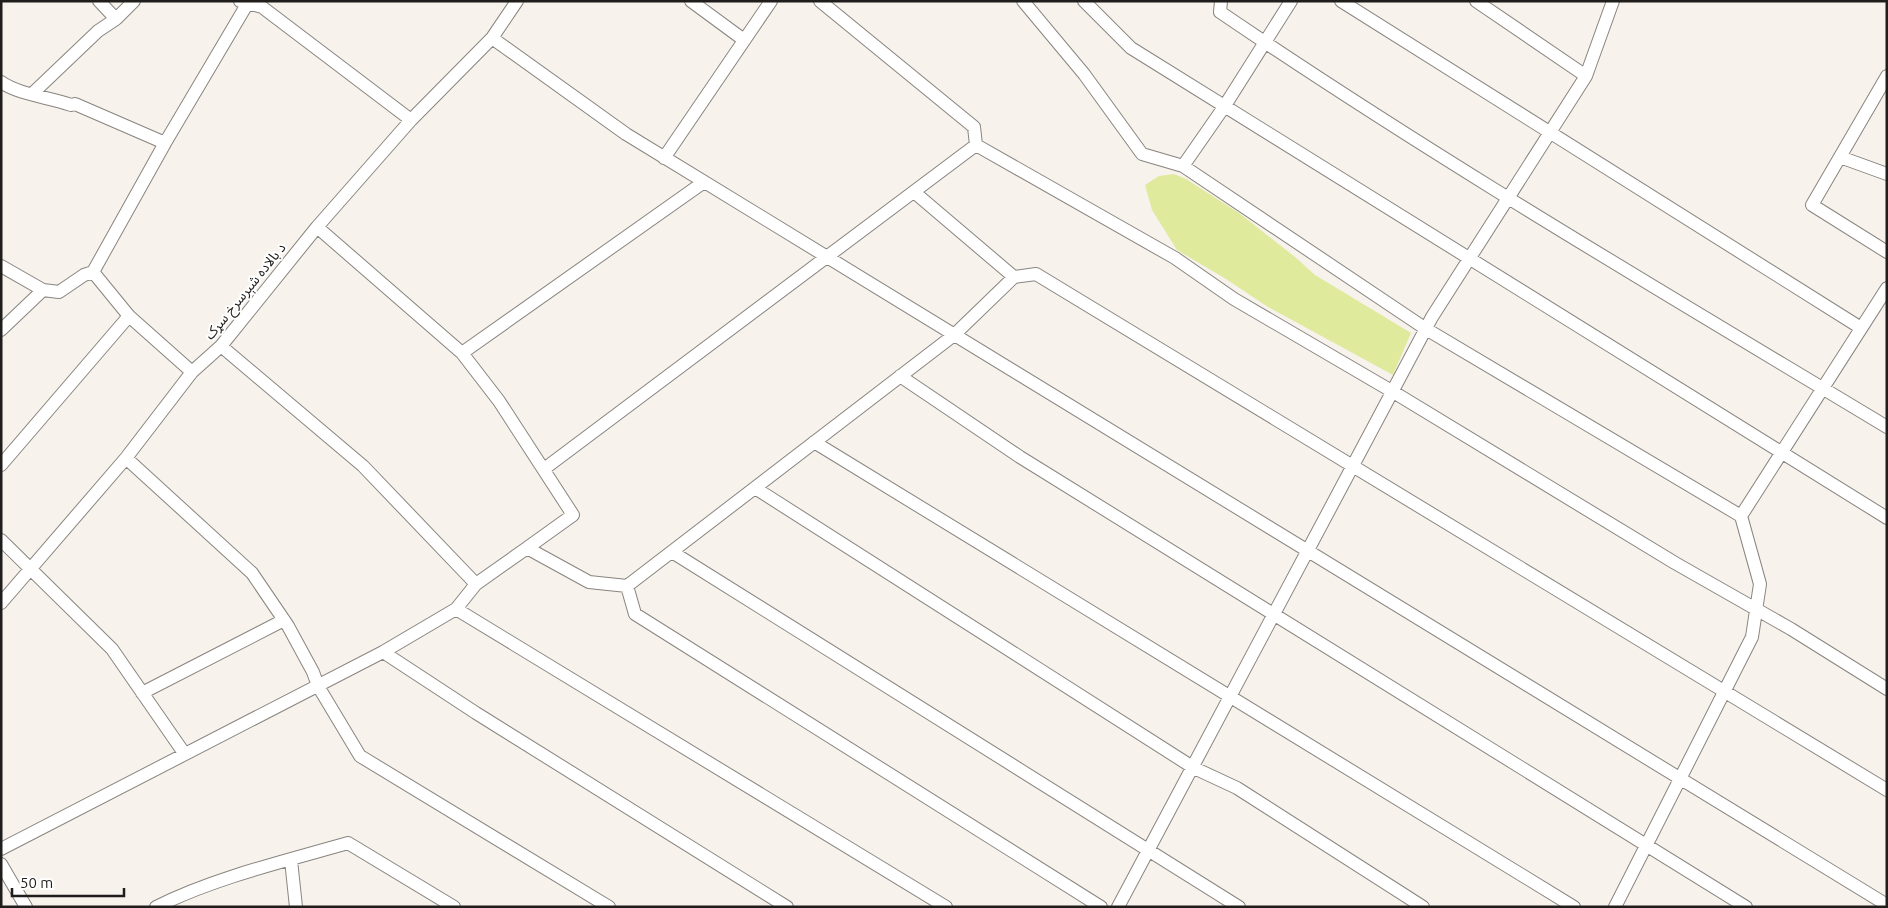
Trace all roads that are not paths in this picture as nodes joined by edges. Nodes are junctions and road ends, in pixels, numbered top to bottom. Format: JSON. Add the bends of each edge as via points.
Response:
{"nodes":[{"id":1,"x":99,"y":1,"type":"edge"},
{"id":2,"x":134,"y":1,"type":"edge"},
{"id":3,"x":517,"y":1,"type":"edge"},
{"id":4,"x":691,"y":1,"type":"edge"},
{"id":5,"x":771,"y":1,"type":"edge"},
{"id":6,"x":820,"y":1,"type":"edge"},
{"id":7,"x":1023,"y":1,"type":"edge"},
{"id":8,"x":1084,"y":1,"type":"edge"},
{"id":9,"x":1221,"y":1,"type":"edge"},
{"id":10,"x":1291,"y":1,"type":"edge"},
{"id":11,"x":1341,"y":1,"type":"edge"},
{"id":12,"x":1476,"y":1,"type":"edge"},
{"id":13,"x":1614,"y":1,"type":"edge"},
{"id":14,"x":246,"y":2,"type":"edge"},
{"id":15,"x":116,"y":19,"type":"junction"},
{"id":16,"x":492,"y":38,"type":"junction"},
{"id":17,"x":744,"y":40,"type":"junction"},
{"id":18,"x":1265,"y":43,"type":"junction"},
{"id":19,"x":1586,"y":76,"type":"junction"},
{"id":20,"x":1887,"y":76,"type":"edge"},
{"id":21,"x":1,"y":82,"type":"edge"},
{"id":22,"x":33,"y":94,"type":"junction"},
{"id":23,"x":1881,"y":97,"type":"edge"},
{"id":24,"x":1224,"y":107,"type":"junction"},
{"id":25,"x":411,"y":120,"type":"junction"},
{"id":26,"x":1550,"y":132,"type":"junction"},
{"id":27,"x":165,"y":143,"type":"junction"},
{"id":28,"x":976,"y":145,"type":"junction"},
{"id":29,"x":1840,"y":157,"type":"junction"},
{"id":30,"x":664,"y":158,"type":"junction"},
{"id":31,"x":1183,"y":166,"type":"junction"},
{"id":32,"x":1887,"y":174,"type":"edge"},
{"id":33,"x":704,"y":182,"type":"junction"},
{"id":34,"x":914,"y":192,"type":"junction"},
{"id":35,"x":1508,"y":198,"type":"junction"},
{"id":36,"x":317,"y":227,"type":"junction"},
{"id":37,"x":1887,"y":252,"type":"edge"},
{"id":38,"x":827,"y":257,"type":"junction"},
{"id":39,"x":1469,"y":260,"type":"junction"},
{"id":40,"x":1,"y":266,"type":"edge"},
{"id":41,"x":93,"y":272,"type":"junction"},
{"id":42,"x":1014,"y":276,"type":"junction"},
{"id":43,"x":1887,"y":288,"type":"edge"},
{"id":44,"x":43,"y":290,"type":"junction"},
{"id":45,"x":129,"y":316,"type":"junction"},
{"id":46,"x":1861,"y":328,"type":"junction"},
{"id":47,"x":1426,"y":329,"type":"junction"},
{"id":48,"x":1,"y":330,"type":"edge"},
{"id":49,"x":954,"y":335,"type":"junction"},
{"id":50,"x":221,"y":346,"type":"junction"},
{"id":51,"x":462,"y":354,"type":"junction"},
{"id":52,"x":192,"y":372,"type":"junction"},
{"id":53,"x":900,"y":376,"type":"junction"},
{"id":54,"x":1822,"y":388,"type":"junction"},
{"id":55,"x":1393,"y":392,"type":"junction"},
{"id":56,"x":1887,"y":427,"type":"edge"},
{"id":57,"x":814,"y":442,"type":"junction"},
{"id":58,"x":1781,"y":452,"type":"junction"},
{"id":59,"x":126,"y":458,"type":"junction"},
{"id":60,"x":1,"y":465,"type":"edge"},
{"id":61,"x":1352,"y":468,"type":"junction"},
{"id":62,"x":544,"y":469,"type":"junction"},
{"id":63,"x":755,"y":488,"type":"junction"},
{"id":64,"x":1741,"y":516,"type":"junction"},
{"id":65,"x":1887,"y":518,"type":"edge"},
{"id":66,"x":1,"y":540,"type":"edge"},
{"id":67,"x":527,"y":548,"type":"junction"},
{"id":68,"x":1308,"y":551,"type":"junction"},
{"id":69,"x":672,"y":552,"type":"junction"},
{"id":70,"x":31,"y":568,"type":"junction"},
{"id":71,"x":476,"y":584,"type":"junction"},
{"id":72,"x":627,"y":586,"type":"junction"},
{"id":73,"x":1,"y":603,"type":"edge"},
{"id":74,"x":1756,"y":608,"type":"junction"},
{"id":75,"x":456,"y":609,"type":"junction"},
{"id":76,"x":1274,"y":616,"type":"junction"},
{"id":77,"x":284,"y":620,"type":"junction"},
{"id":78,"x":383,"y":652,"type":"junction"},
{"id":79,"x":318,"y":686,"type":"junction"},
{"id":80,"x":1887,"y":690,"type":"edge"},
{"id":81,"x":1724,"y":692,"type":"junction"},
{"id":82,"x":142,"y":693,"type":"junction"},
{"id":83,"x":1230,"y":697,"type":"junction"},
{"id":84,"x":184,"y":754,"type":"junction"},
{"id":85,"x":1194,"y":768,"type":"junction"},
{"id":86,"x":1680,"y":779,"type":"junction"},
{"id":87,"x":1887,"y":790,"type":"edge"},
{"id":88,"x":1647,"y":845,"type":"junction"},
{"id":89,"x":1,"y":849,"type":"edge"},
{"id":90,"x":1148,"y":850,"type":"junction"},
{"id":91,"x":291,"y":860,"type":"junction"},
{"id":92,"x":1,"y":864,"type":"edge"},
{"id":93,"x":1887,"y":905,"type":"edge"},
{"id":94,"x":26,"y":907,"type":"edge"},
{"id":95,"x":156,"y":907,"type":"edge"},
{"id":96,"x":296,"y":907,"type":"edge"},
{"id":97,"x":454,"y":907,"type":"edge"},
{"id":98,"x":609,"y":907,"type":"edge"},
{"id":99,"x":787,"y":907,"type":"edge"},
{"id":100,"x":946,"y":907,"type":"edge"},
{"id":101,"x":1101,"y":907,"type":"edge"},
{"id":102,"x":1118,"y":907,"type":"edge"},
{"id":103,"x":1239,"y":907,"type":"edge"},
{"id":104,"x":1423,"y":907,"type":"edge"},
{"id":105,"x":1574,"y":907,"type":"edge"},
{"id":106,"x":1615,"y":907,"type":"edge"},
{"id":107,"x":1746,"y":907,"type":"edge"}],
"edges":[{"from":1,"to":15,"type":"street"},
{"from":2,"to":15,"type":"street"},
{"from":3,"to":16,"type":"street","name":"د بالاده شېرسرخ سړک"},
{"from":4,"to":17,"type":"street"},
{"from":5,"to":17,"type":"street"},
{"from":6,"to":28,"type":"street","via":[[974,127]]},
{"from":7,"to":31,"type":"street","via":[[1084,74],[1142,154]]},
{"from":8,"to":24,"type":"street","via":[[1131,48]]},
{"from":9,"to":18,"type":"street","via":[[1220,12]]},
{"from":10,"to":18,"type":"street"},
{"from":11,"to":26,"type":"street"},
{"from":12,"to":19,"type":"street"},
{"from":13,"to":19,"type":"street"},
{"from":14,"to":25,"type":"street","via":[[262,7]]},
{"from":14,"to":27,"type":"street"},
{"from":15,"to":22,"type":"street","via":[[98,31]]},
{"from":16,"to":25,"type":"street","name":"د بالاده شېرسرخ سړک"},
{"from":16,"to":30,"type":"street"},
{"from":17,"to":30,"type":"street"},
{"from":18,"to":24,"type":"street"},
{"from":18,"to":35,"type":"street"},
{"from":19,"to":26,"type":"street"},
{"from":20,"to":23,"type":"street"},
{"from":21,"to":22,"type":"street"},
{"from":22,"to":27,"type":"street","via":[[75,104]]},
{"from":23,"to":29,"type":"street"},
{"from":24,"to":31,"type":"street"},
{"from":24,"to":39,"type":"street"},
{"from":25,"to":36,"type":"street","name":"د بالاده شېرسرخ سړک"},
{"from":26,"to":35,"type":"street"},
{"from":26,"to":46,"type":"street"},
{"from":27,"to":41,"type":"street"},
{"from":28,"to":34,"type":"street"},
{"from":28,"to":55,"type":"street","via":[[1175,258],[1234,300]]},
{"from":29,"to":32,"type":"street"},
{"from":29,"to":37,"type":"street","via":[[1812,205]]},
{"from":30,"to":33,"type":"street"},
{"from":31,"to":47,"type":"street"},
{"from":33,"to":38,"type":"street"},
{"from":33,"to":51,"type":"street"},
{"from":34,"to":38,"type":"street"},
{"from":34,"to":42,"type":"street"},
{"from":35,"to":39,"type":"street"},
{"from":35,"to":54,"type":"street"},
{"from":36,"to":50,"type":"street","name":"د بالاده شېرسرخ سړک"},
{"from":36,"to":51,"type":"street"},
{"from":38,"to":49,"type":"street"},
{"from":38,"to":62,"type":"street"},
{"from":39,"to":47,"type":"street"},
{"from":39,"to":58,"type":"street"},
{"from":40,"to":44,"type":"street"},
{"from":41,"to":44,"type":"street","via":[[59,292]]},
{"from":41,"to":45,"type":"street"},
{"from":42,"to":49,"type":"street"},
{"from":42,"to":61,"type":"street","via":[[1036,274]]},
{"from":43,"to":46,"type":"street"},
{"from":44,"to":48,"type":"street"},
{"from":45,"to":52,"type":"street"},
{"from":45,"to":60,"type":"street"},
{"from":46,"to":54,"type":"street"},
{"from":47,"to":55,"type":"street"},
{"from":47,"to":64,"type":"street"},
{"from":49,"to":53,"type":"street"},
{"from":49,"to":68,"type":"street"},
{"from":50,"to":52,"type":"street","name":"د بالاده شېرسرخ سړک"},
{"from":50,"to":71,"type":"street","via":[[363,466]]},
{"from":51,"to":62,"type":"street","via":[[499,401]]},
{"from":52,"to":59,"type":"street","name":"د بالاده شېرسرخ سړک"},
{"from":53,"to":57,"type":"street"},
{"from":53,"to":76,"type":"street","via":[[1020,457]]},
{"from":54,"to":56,"type":"street"},
{"from":54,"to":58,"type":"street"},
{"from":55,"to":61,"type":"street"},
{"from":55,"to":74,"type":"street","via":[[1675,563]]},
{"from":57,"to":63,"type":"street"},
{"from":57,"to":83,"type":"street"},
{"from":58,"to":64,"type":"street"},
{"from":58,"to":65,"type":"street"},
{"from":59,"to":70,"type":"street","name":"د بالاده شېرسرخ سړک"},
{"from":59,"to":77,"type":"street","via":[[252,573]]},
{"from":61,"to":68,"type":"street"},
{"from":61,"to":81,"type":"street"},
{"from":62,"to":67,"type":"street","via":[[572,514]]},
{"from":63,"to":69,"type":"street"},
{"from":63,"to":85,"type":"street"},
{"from":64,"to":74,"type":"street","via":[[1760,584]]},
{"from":66,"to":70,"type":"street"},
{"from":67,"to":71,"type":"street"},
{"from":67,"to":72,"type":"street","via":[[589,582]]},
{"from":68,"to":76,"type":"street"},
{"from":68,"to":86,"type":"street"},
{"from":69,"to":72,"type":"street"},
{"from":69,"to":90,"type":"street"},
{"from":70,"to":73,"type":"street","name":"د بالاده شېرسرخ سړک"},
{"from":70,"to":82,"type":"street","via":[[112,649]]},
{"from":71,"to":75,"type":"street"},
{"from":72,"to":101,"type":"street","via":[[635,614]]},
{"from":74,"to":80,"type":"street"},
{"from":74,"to":81,"type":"street","via":[[1752,637]]},
{"from":75,"to":78,"type":"street"},
{"from":75,"to":100,"type":"street"},
{"from":76,"to":83,"type":"street"},
{"from":76,"to":88,"type":"street"},
{"from":77,"to":79,"type":"street"},
{"from":77,"to":82,"type":"street"},
{"from":78,"to":79,"type":"street"},
{"from":78,"to":99,"type":"street"},
{"from":79,"to":84,"type":"street"},
{"from":79,"to":98,"type":"street","via":[[360,756]]},
{"from":81,"to":86,"type":"street"},
{"from":81,"to":87,"type":"street"},
{"from":82,"to":84,"type":"street"},
{"from":83,"to":85,"type":"street"},
{"from":83,"to":105,"type":"street"},
{"from":84,"to":89,"type":"street"},
{"from":85,"to":90,"type":"street"},
{"from":85,"to":104,"type":"street","via":[[1236,788]]},
{"from":86,"to":88,"type":"street"},
{"from":86,"to":93,"type":"street"},
{"from":88,"to":106,"type":"street"},
{"from":88,"to":107,"type":"street"},
{"from":90,"to":102,"type":"street"},
{"from":90,"to":103,"type":"street"},
{"from":91,"to":95,"type":"street","via":[[173,898]]},
{"from":91,"to":96,"type":"street"},
{"from":91,"to":97,"type":"street","via":[[348,844]]},
{"from":92,"to":94,"type":"street"}]}
